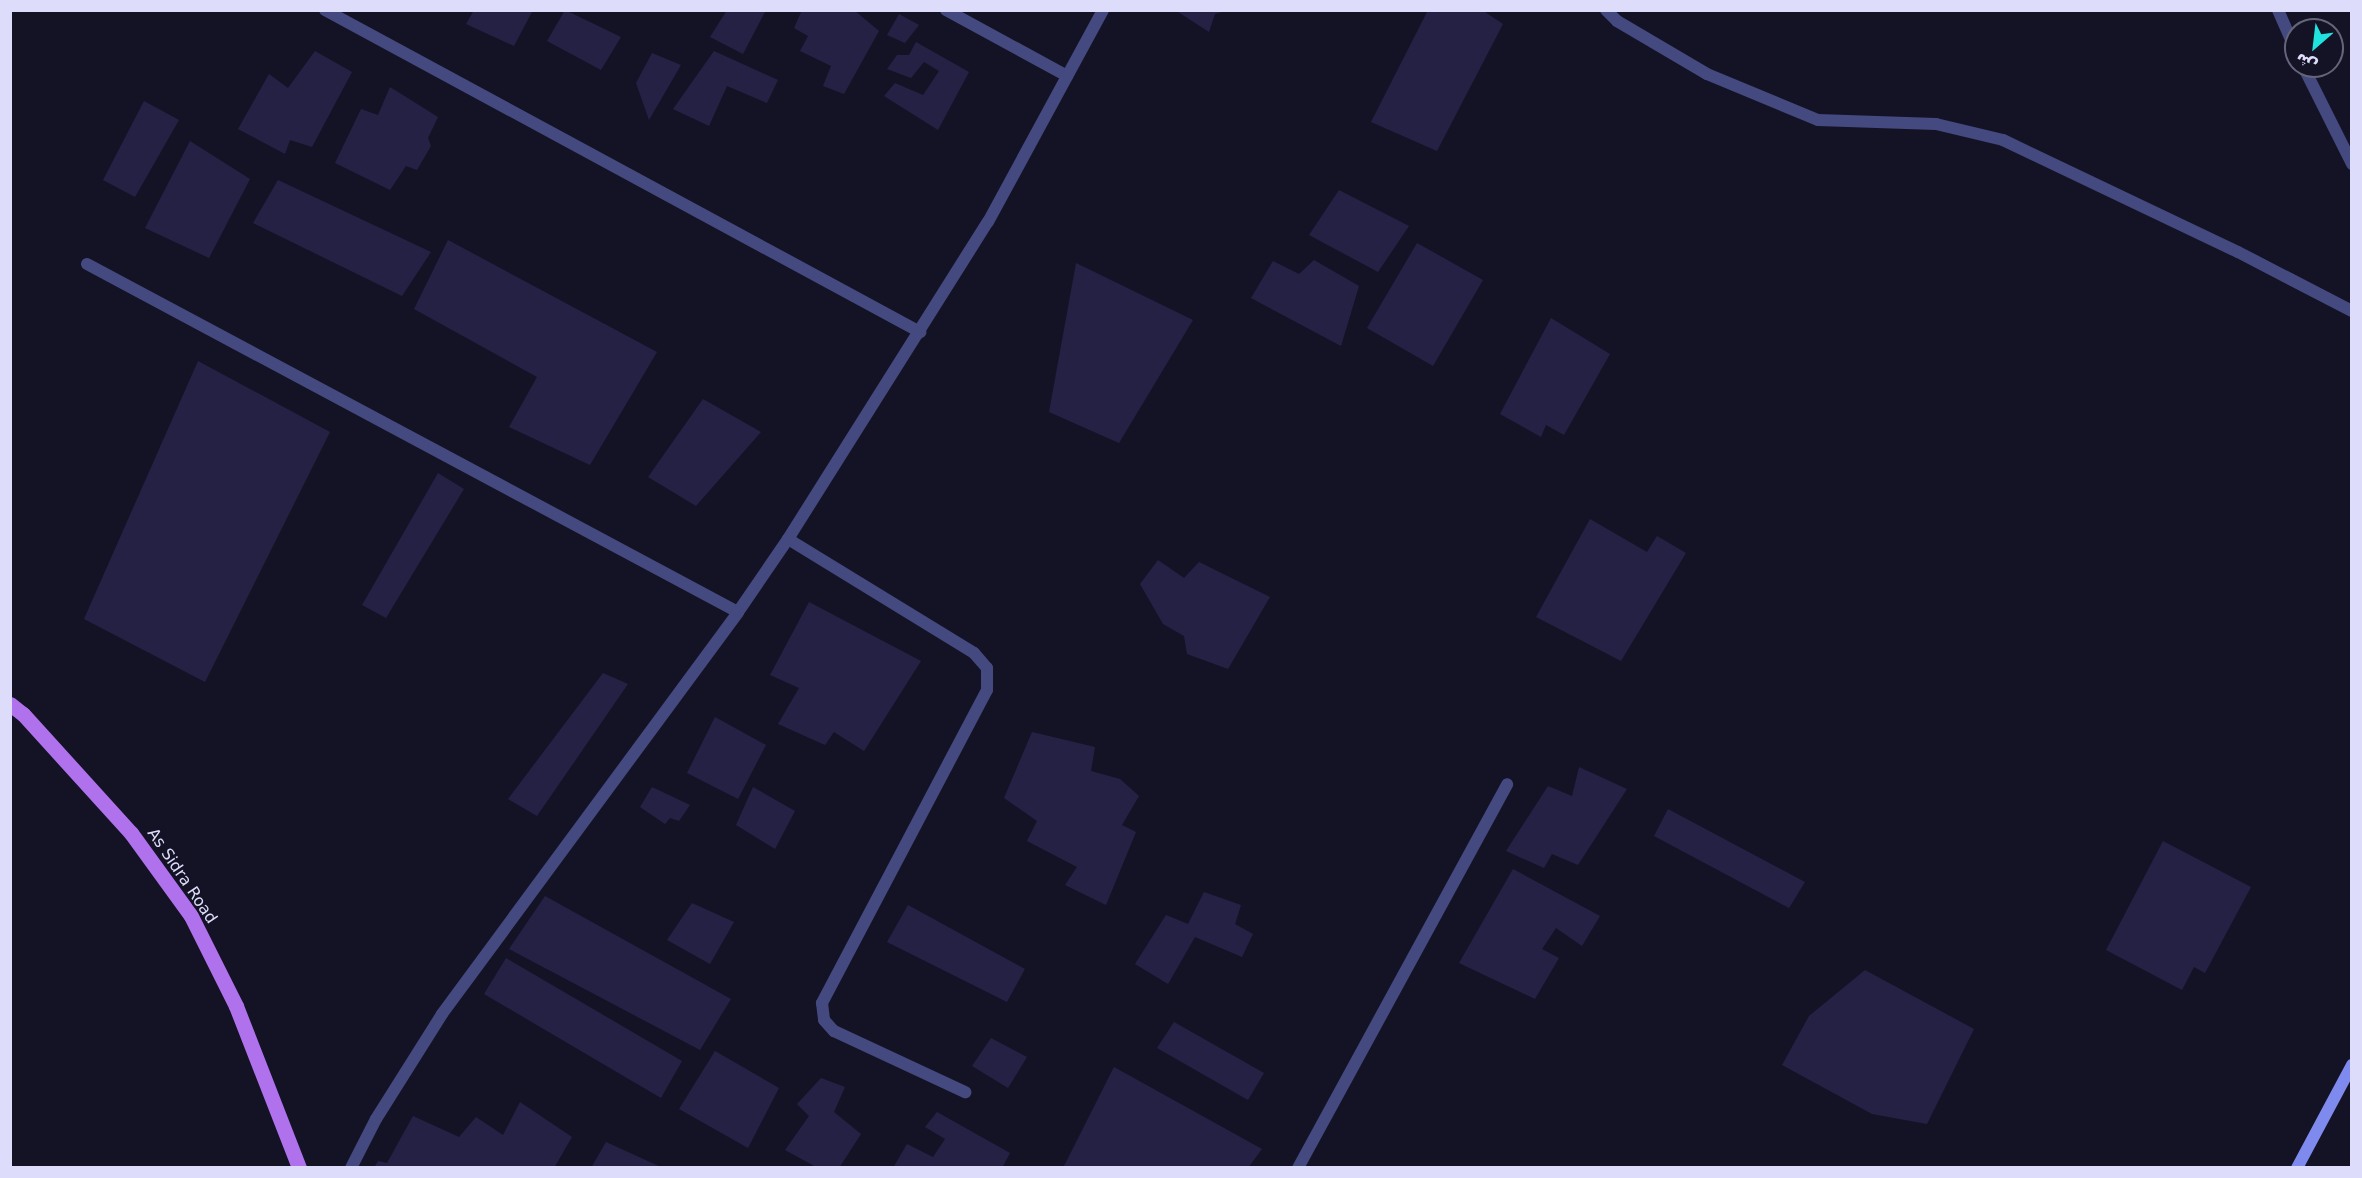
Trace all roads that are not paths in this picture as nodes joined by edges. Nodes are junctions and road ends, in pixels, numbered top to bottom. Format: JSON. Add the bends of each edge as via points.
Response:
{"nodes":[{"id":1,"x":325,"y":10,"type":"edge"},
{"id":2,"x":946,"y":10,"type":"edge"},
{"id":3,"x":1103,"y":10,"type":"edge"},
{"id":4,"x":1606,"y":10,"type":"edge"},
{"id":5,"x":1067,"y":76,"type":"junction"},
{"id":6,"x":2309,"y":78,"type":"edge"},
{"id":7,"x":2352,"y":164,"type":"edge"},
{"id":8,"x":87,"y":264,"type":"dead end"},
{"id":9,"x":2352,"y":311,"type":"edge"},
{"id":10,"x":920,"y":332,"type":"junction"},
{"id":11,"x":788,"y":539,"type":"junction"},
{"id":12,"x":738,"y":612,"type":"junction"},
{"id":13,"x":10,"y":705,"type":"edge"},
{"id":14,"x":1507,"y":784,"type":"dead end"},
{"id":15,"x":2352,"y":1065,"type":"edge"},
{"id":16,"x":964,"y":1092,"type":"dead end"},
{"id":17,"x":299,"y":1167,"type":"edge"},
{"id":18,"x":351,"y":1167,"type":"edge"},
{"id":19,"x":1298,"y":1167,"type":"edge"},
{"id":20,"x":2297,"y":1167,"type":"edge"}],
"edges":[{"from":1,"to":10,"type":"street"},
{"from":2,"to":5,"type":"street"},
{"from":3,"to":5,"type":"street"},
{"from":4,"to":9,"type":"street","via":[[1617,21],[1707,74],[1818,120],[1936,124],[2004,140]]},
{"from":5,"to":10,"type":"street","via":[[988,222]]},
{"from":6,"to":7,"type":"street"},
{"from":8,"to":12,"type":"street"},
{"from":10,"to":11,"type":"street"},
{"from":11,"to":12,"type":"street"},
{"from":11,"to":16,"type":"street","via":[[974,652],[987,668],[987,690],[822,1003],[824,1020],[834,1031]]},
{"from":12,"to":18,"type":"street","via":[[442,1014],[376,1119]]},
{"from":13,"to":17,"type":"main road","name":"As Sidra Road","via":[[131,833],[191,916],[236,1006]]},
{"from":14,"to":19,"type":"street"},
{"from":15,"to":20,"type":"street"}]}
